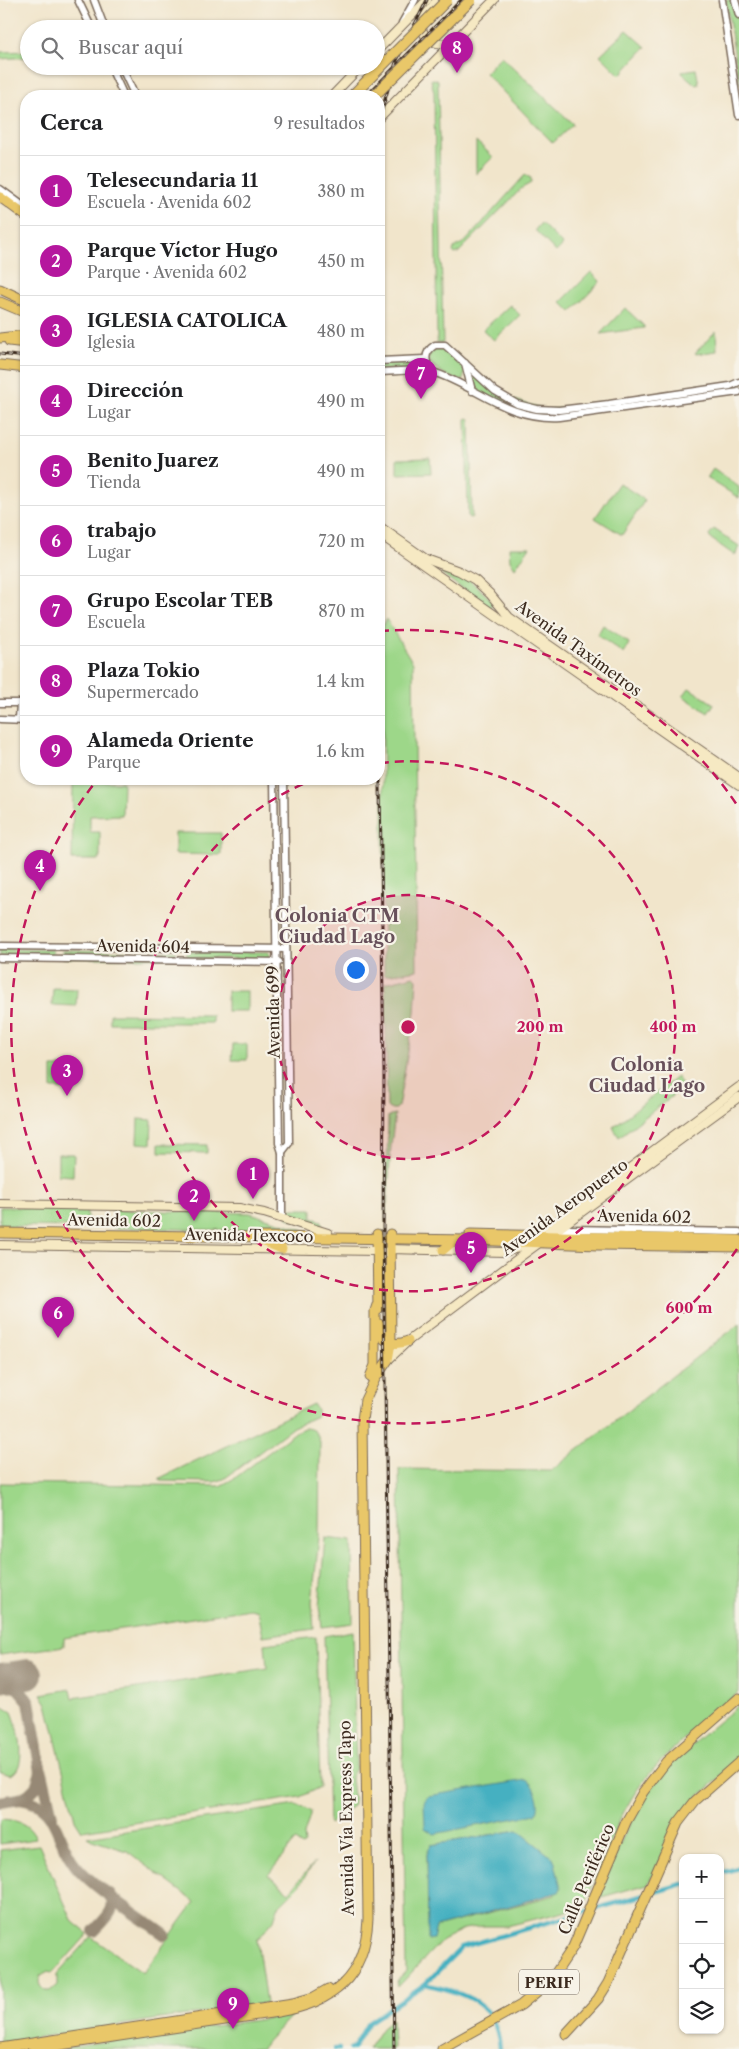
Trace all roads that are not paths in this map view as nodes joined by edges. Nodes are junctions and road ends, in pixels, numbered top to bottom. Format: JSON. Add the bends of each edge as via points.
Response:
{"nodes":[{"id":1,"x":78,"y":0,"type":"edge"},
{"id":2,"x":94,"y":0,"type":"edge"},
{"id":3,"x":415,"y":0,"type":"edge"},
{"id":4,"x":427,"y":0,"type":"edge"},
{"id":5,"x":437,"y":0,"type":"edge"},
{"id":6,"x":447,"y":0,"type":"edge"},
{"id":7,"x":471,"y":0,"type":"edge"},
{"id":8,"x":494,"y":0,"type":"edge"},
{"id":9,"x":722,"y":0,"type":"edge"},
{"id":10,"x":735,"y":0,"type":"edge"},
{"id":11,"x":739,"y":15,"type":"edge"},
{"id":12,"x":88,"y":20,"type":"edge"},
{"id":13,"x":102,"y":20,"type":"edge"},
{"id":14,"x":398,"y":29,"type":"junction"},
{"id":15,"x":458,"y":36,"type":"junction"},
{"id":16,"x":385,"y":43,"type":"edge"},
{"id":17,"x":385,"y":63,"type":"edge"},
{"id":18,"x":114,"y":75,"type":"edge"},
{"id":19,"x":125,"y":75,"type":"edge"},
{"id":20,"x":353,"y":75,"type":"edge"},
{"id":21,"x":373,"y":75,"type":"edge"},
{"id":22,"x":121,"y":90,"type":"edge"},
{"id":23,"x":132,"y":90,"type":"edge"},
{"id":24,"x":338,"y":90,"type":"edge"},
{"id":25,"x":358,"y":90,"type":"edge"},
{"id":26,"x":380,"y":90,"type":"edge"},
{"id":27,"x":736,"y":90,"type":"junction"},
{"id":28,"x":739,"y":98,"type":"edge"},
{"id":29,"x":385,"y":112,"type":"edge"},
{"id":30,"x":739,"y":115,"type":"edge"},
{"id":31,"x":0,"y":190,"type":"edge"},
{"id":32,"x":0,"y":197,"type":"edge"},
{"id":33,"x":20,"y":204,"type":"edge"},
{"id":34,"x":20,"y":212,"type":"edge"},
{"id":35,"x":0,"y":289,"type":"edge"},
{"id":36,"x":20,"y":298,"type":"edge"},
{"id":37,"x":0,"y":302,"type":"edge"},
{"id":38,"x":20,"y":310,"type":"edge"},
{"id":39,"x":0,"y":339,"type":"edge"},
{"id":40,"x":20,"y":341,"type":"edge"},
{"id":41,"x":425,"y":359,"type":"junction"},
{"id":42,"x":385,"y":361,"type":"edge"},
{"id":43,"x":464,"y":362,"type":"junction"},
{"id":44,"x":0,"y":366,"type":"edge"},
{"id":45,"x":20,"y":368,"type":"edge"},
{"id":46,"x":385,"y":372,"type":"edge"},
{"id":47,"x":432,"y":372,"type":"junction"},
{"id":48,"x":469,"y":377,"type":"junction"},
{"id":49,"x":739,"y":382,"type":"edge"},
{"id":50,"x":456,"y":384,"type":"junction"},
{"id":51,"x":472,"y":391,"type":"junction"},
{"id":52,"x":739,"y":392,"type":"edge"},
{"id":53,"x":385,"y":530,"type":"edge"},
{"id":54,"x":385,"y":538,"type":"edge"},
{"id":55,"x":450,"y":567,"type":"junction"},
{"id":56,"x":442,"y":578,"type":"junction"},
{"id":57,"x":501,"y":615,"type":"junction"},
{"id":58,"x":0,"y":703,"type":"edge"},
{"id":59,"x":20,"y":703,"type":"edge"},
{"id":60,"x":0,"y":719,"type":"edge"},
{"id":61,"x":20,"y":720,"type":"edge"},
{"id":62,"x":710,"y":761,"type":"junction"},
{"id":63,"x":739,"y":777,"type":"edge"},
{"id":64,"x":274,"y":785,"type":"edge"},
{"id":65,"x":284,"y":785,"type":"edge"},
{"id":66,"x":739,"y":785,"type":"edge"},
{"id":67,"x":0,"y":946,"type":"edge"},
{"id":68,"x":276,"y":949,"type":"junction"},
{"id":69,"x":286,"y":949,"type":"junction"},
{"id":70,"x":0,"y":958,"type":"edge"},
{"id":71,"x":276,"y":962,"type":"junction"},
{"id":72,"x":286,"y":962,"type":"junction"},
{"id":73,"x":739,"y":1087,"type":"edge"},
{"id":74,"x":739,"y":1097,"type":"edge"},
{"id":75,"x":282,"y":1152,"type":"junction"},
{"id":76,"x":0,"y":1204,"type":"edge"},
{"id":77,"x":282,"y":1218,"type":"junction"},
{"id":78,"x":0,"y":1229,"type":"edge"},
{"id":79,"x":739,"y":1232,"type":"edge"},
{"id":80,"x":0,"y":1233,"type":"edge"},
{"id":81,"x":328,"y":1233,"type":"junction"},
{"id":82,"x":390,"y":1236,"type":"junction"},
{"id":83,"x":550,"y":1236,"type":"junction"},
{"id":84,"x":252,"y":1237,"type":"junction"},
{"id":85,"x":377,"y":1237,"type":"junction"},
{"id":86,"x":455,"y":1240,"type":"junction"},
{"id":87,"x":536,"y":1240,"type":"junction"},
{"id":88,"x":739,"y":1240,"type":"edge"},
{"id":89,"x":0,"y":1245,"type":"edge"},
{"id":90,"x":739,"y":1247,"type":"edge"},
{"id":91,"x":282,"y":1249,"type":"junction"},
{"id":92,"x":390,"y":1249,"type":"junction"},
{"id":93,"x":444,"y":1250,"type":"junction"},
{"id":94,"x":512,"y":1250,"type":"junction"},
{"id":95,"x":378,"y":1251,"type":"junction"},
{"id":96,"x":520,"y":1257,"type":"junction"},
{"id":97,"x":378,"y":1262,"type":"junction"},
{"id":98,"x":377,"y":1305,"type":"junction"},
{"id":99,"x":408,"y":1341,"type":"junction"},
{"id":100,"x":391,"y":1343,"type":"junction"},
{"id":101,"x":386,"y":1361,"type":"junction"},
{"id":102,"x":739,"y":1698,"type":"edge"},
{"id":103,"x":739,"y":1762,"type":"edge"},
{"id":104,"x":566,"y":2034,"type":"dead end"},
{"id":105,"x":0,"y":2048,"type":"edge"},
{"id":106,"x":34,"y":2049,"type":"edge"},
{"id":107,"x":442,"y":2049,"type":"edge"}],
"edges":[{"from":1,"to":12,"type":"street"},
{"from":2,"to":13,"type":"street"},
{"from":3,"to":14,"type":"street"},
{"from":4,"to":14,"type":"main road"},
{"from":5,"to":15,"type":"main road","via":[[422,20],[424,34],[429,40],[442,44]]},
{"from":6,"to":17,"type":"highway","bridge":true},
{"from":7,"to":26,"type":"highway","bridge":true},
{"from":8,"to":15,"type":"main road"},
{"from":9,"to":27,"type":"street"},
{"from":10,"to":11,"type":"street"},
{"from":14,"to":16,"type":"main road"},
{"from":15,"to":29,"type":"main road"},
{"from":18,"to":22,"type":"street"},
{"from":19,"to":23,"type":"street"},
{"from":20,"to":24,"type":"main road"},
{"from":21,"to":25,"type":"highway","bridge":true},
{"from":27,"to":28,"type":"street"},
{"from":27,"to":30,"type":"street"},
{"from":31,"to":33,"type":"street"},
{"from":32,"to":34,"type":"main road"},
{"from":35,"to":36,"type":"main road"},
{"from":37,"to":38,"type":"main road"},
{"from":39,"to":40,"type":"main road"},
{"from":41,"to":42,"type":"street"},
{"from":41,"to":43,"type":"street","via":[[426,353],[435,345],[445,345]]},
{"from":41,"to":47,"type":"street"},
{"from":43,"to":48,"type":"street"},
{"from":43,"to":49,"type":"street","via":[[486,383],[517,404],[544,410],[609,404]]},
{"from":44,"to":45,"type":"main road"},
{"from":46,"to":47,"type":"street"},
{"from":47,"to":50,"type":"street"},
{"from":48,"to":50,"type":"street","via":[[462,384]]},
{"from":48,"to":51,"type":"street"},
{"from":50,"to":51,"type":"street"},
{"from":51,"to":52,"type":"street","via":[[522,414],[555,417]]},
{"from":53,"to":55,"type":"main road","name":"Avenida Taxímetros","via":[[421,556]]},
{"from":54,"to":56,"type":"main road","name":"Avenida Taxímetros"},
{"from":55,"to":56,"type":"main road","via":[[440,572]]},
{"from":55,"to":57,"type":"main road","name":"Avenida Taxímetros","via":[[475,580],[490,594]]},
{"from":56,"to":57,"type":"main road","name":"Avenida Taxímetros"},
{"from":57,"to":62,"type":"main road","name":"Avenida Taxímetros"},
{"from":58,"to":59,"type":"street"},
{"from":60,"to":61,"type":"street"},
{"from":62,"to":63,"type":"main road","name":"Avenida Taxímetros"},
{"from":62,"to":66,"type":"main road","name":"Avenida Taxímetros"},
{"from":64,"to":68,"type":"street","name":"Avenida 699"},
{"from":65,"to":69,"type":"street","name":"Avenida 699"},
{"from":67,"to":68,"type":"street","name":"Avenida 604"},
{"from":68,"to":69,"type":"street","name":"Avenida 604"},
{"from":68,"to":71,"type":"street","name":"Avenida 699"},
{"from":69,"to":72,"type":"street","name":"Avenida 699"},
{"from":70,"to":71,"type":"street","name":"Avenida 604"},
{"from":71,"to":72,"type":"street","name":"Avenida 604"},
{"from":71,"to":75,"type":"street","name":"Avenida 699","via":[[279,1143]]},
{"from":72,"to":75,"type":"street","name":"Avenida 699","via":[[288,1143]]},
{"from":73,"to":87,"type":"main road","name":"Avenida Aeropuerto"},
{"from":74,"to":83,"type":"main road","name":"Avenida Aeropuerto"},
{"from":75,"to":77,"type":"street","name":"Avenida 699"},
{"from":76,"to":77,"type":"main road","name":"Avenida 602","via":[[217,1207],[252,1210]]},
{"from":77,"to":81,"type":"main road","name":"Avenida 602"},
{"from":78,"to":81,"type":"main road","name":"Avenida 602"},
{"from":79,"to":83,"type":"street","name":"Avenida 602","via":[[569,1229]]},
{"from":80,"to":84,"type":"main road","name":"Avenida 602"},
{"from":81,"to":85,"type":"main road","name":"Avenida 602"},
{"from":82,"to":85,"type":"main road"},
{"from":82,"to":86,"type":"main road"},
{"from":82,"to":87,"type":"main road"},
{"from":82,"to":92,"type":"main road","name":"Avenida Vía Express Tapo"},
{"from":83,"to":87,"type":"main road"},
{"from":83,"to":88,"type":"main road"},
{"from":84,"to":85,"type":"main road","name":"Avenida 602"},
{"from":84,"to":91,"type":"main road"},
{"from":85,"to":95,"type":"main road"},
{"from":86,"to":87,"type":"main road"},
{"from":86,"to":93,"type":"main road"},
{"from":87,"to":90,"type":"main road"},
{"from":87,"to":94,"type":"main road"},
{"from":87,"to":96,"type":"main road","name":"Avenida Aeropuerto"},
{"from":89,"to":91,"type":"main road","name":"Avenida Texcoco"},
{"from":91,"to":95,"type":"main road","name":"Avenida Texcoco"},
{"from":92,"to":93,"type":"main road"},
{"from":92,"to":97,"type":"main road"},
{"from":92,"to":100,"type":"main road","name":"Avenida Vía Express Tapo"},
{"from":93,"to":94,"type":"main road"},
{"from":94,"to":96,"type":"main road","via":[[511,1257]]},
{"from":95,"to":97,"type":"main road"},
{"from":96,"to":99,"type":"main road","name":"Avenida Aeropuerto"},
{"from":97,"to":98,"type":"main road"},
{"from":98,"to":100,"type":"main road","via":[[380,1333]]},
{"from":98,"to":105,"type":"main road","name":"Avenida Vía Express Tapo","via":[[374,1368],[358,1404],[356,1423],[362,1923],[356,1954],[344,1974],[331,1987],[305,2000]]},
{"from":99,"to":100,"type":"main road"},
{"from":99,"to":101,"type":"main road","name":"Avenida Aeropuerto"},
{"from":100,"to":101,"type":"main road","name":"Avenida Vía Express Tapo"},
{"from":101,"to":106,"type":"main road","name":"Avenida Vía Express Tapo","via":[[368,1394],[362,1420],[368,1919],[366,1942],[359,1960],[336,1990],[318,2002],[297,2009]]},
{"from":102,"to":107,"type":"main road","name":"Calle Periférico","number":"PERIF","via":[[676,1752],[634,1806],[573,1947],[551,1980],[521,2005]]},
{"from":103,"to":104,"type":"main road","number":"PERIF","via":[[686,1811],[671,1837],[598,1999]]}]}
